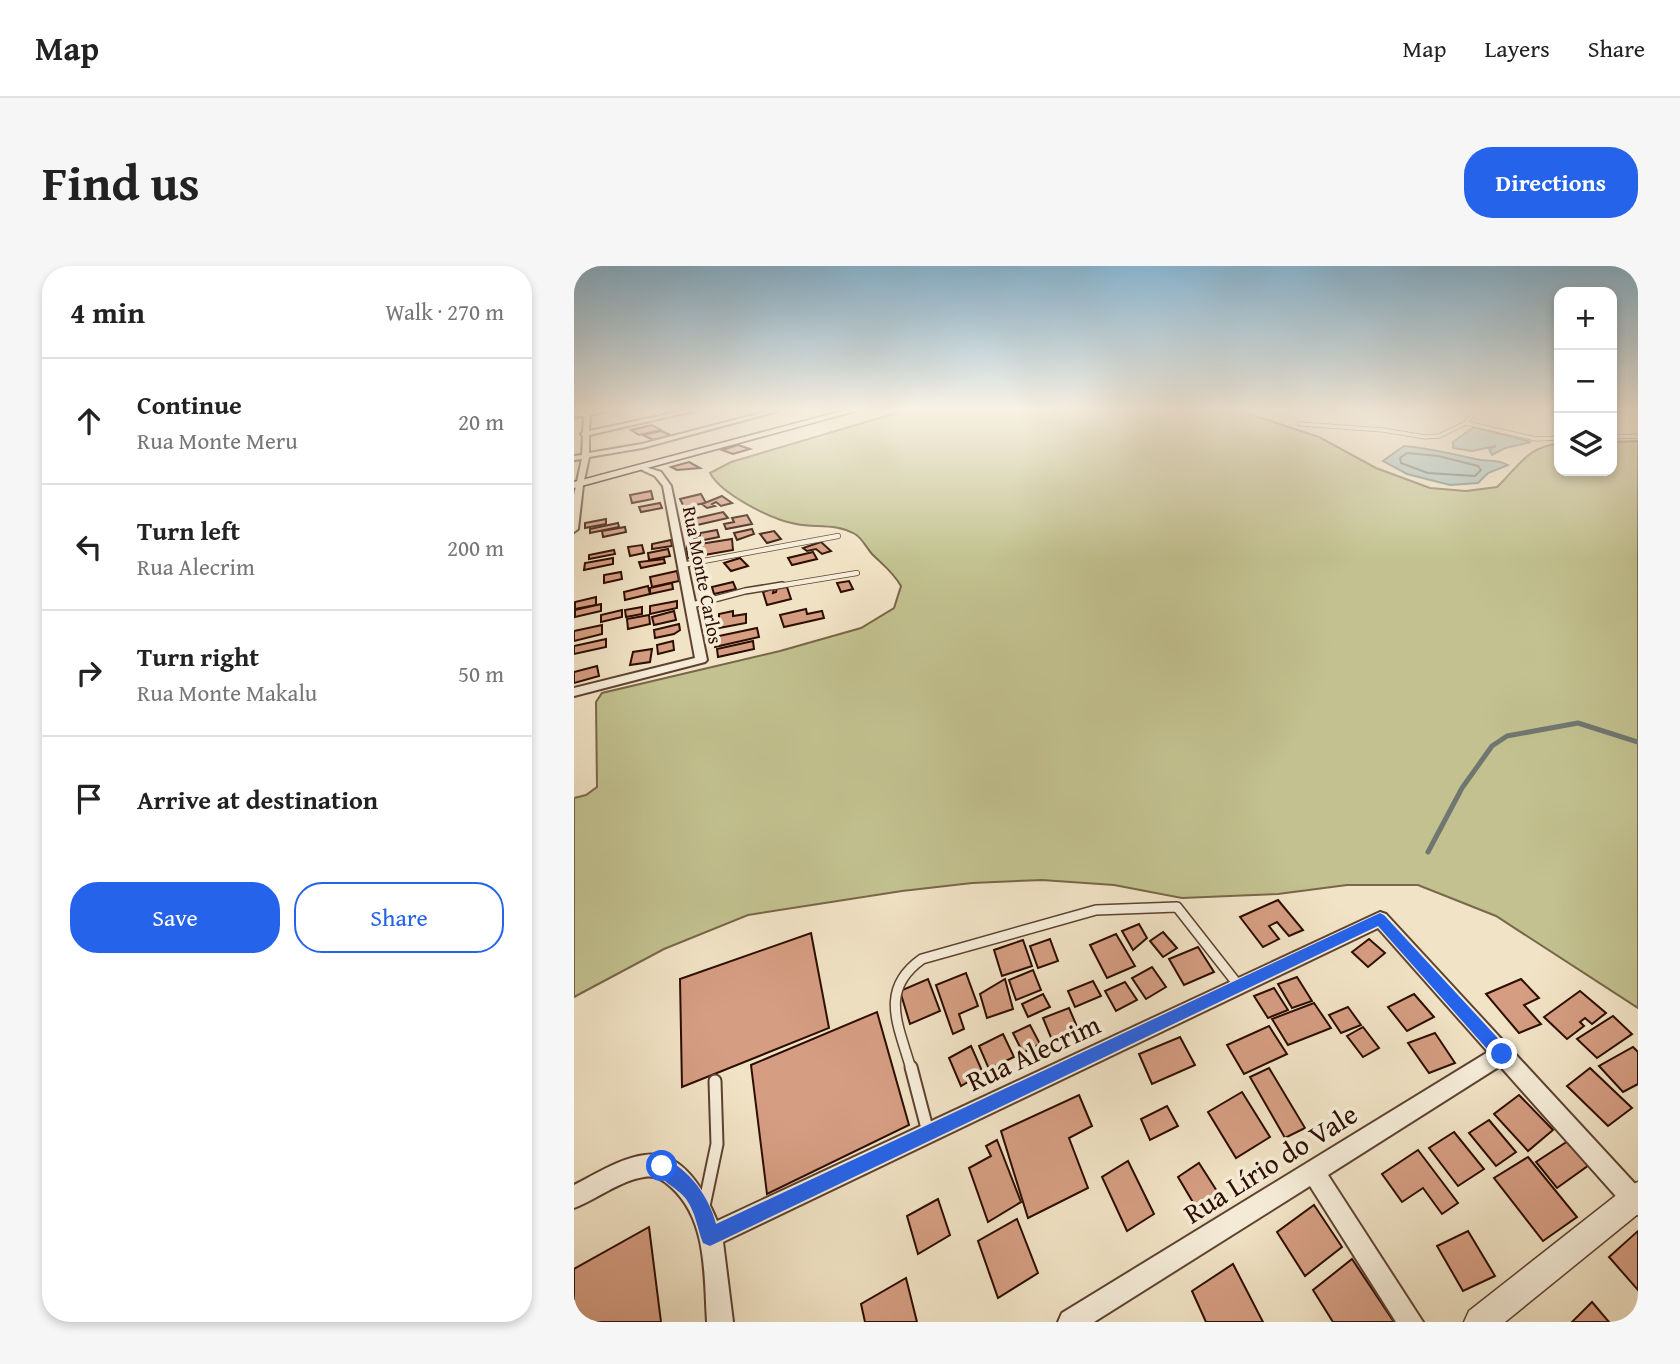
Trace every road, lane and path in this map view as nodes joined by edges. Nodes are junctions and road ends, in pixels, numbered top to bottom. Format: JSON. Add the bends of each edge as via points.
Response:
{"nodes":[{"id":1,"x":584,"y":460,"type":"edge"},
{"id":2,"x":673,"y":460,"type":"edge"},
{"id":3,"x":645,"y":468,"type":"junction"},
{"id":4,"x":577,"y":485,"type":"edge"},
{"id":5,"x":574,"y":528,"type":"edge"},
{"id":6,"x":838,"y":536,"type":"dead end"},
{"id":7,"x":682,"y":565,"type":"junction"},
{"id":8,"x":857,"y":573,"type":"dead end"},
{"id":9,"x":692,"y":605,"type":"junction"},
{"id":10,"x":574,"y":692,"type":"edge"},
{"id":11,"x":1239,"y":986,"type":"junction"},
{"id":12,"x":1502,"y":1054,"type":"junction"},
{"id":13,"x":715,"y":1081,"type":"dead end"},
{"id":14,"x":928,"y":1133,"type":"junction"},
{"id":15,"x":1313,"y":1171,"type":"junction"},
{"id":16,"x":574,"y":1197,"type":"edge"},
{"id":17,"x":1637,"y":1200,"type":"edge"},
{"id":18,"x":703,"y":1210,"type":"junction"},
{"id":19,"x":710,"y":1236,"type":"junction"},
{"id":20,"x":1084,"y":1318,"type":"edge"},
{"id":21,"x":720,"y":1322,"type":"edge"},
{"id":22,"x":1410,"y":1322,"type":"edge"},
{"id":23,"x":1480,"y":1322,"type":"edge"}],
"edges":[{"from":1,"to":4,"type":"street"},
{"from":2,"to":3,"type":"main road"},
{"from":3,"to":4,"type":"main road"},
{"from":3,"to":7,"type":"street","name":"Rua Monte Carlos","via":[[666,480]]},
{"from":4,"to":5,"type":"street"},
{"from":6,"to":7,"type":"lane"},
{"from":7,"to":9,"type":"street","name":"Rua Monte Carlos"},
{"from":8,"to":9,"type":"lane","via":[[745,591]]},
{"from":9,"to":10,"type":"street","name":"Rua Monte Carlos","via":[[701,660]]},
{"from":11,"to":12,"type":"street","name":"Rua Alecrim","via":[[1380,919]]},
{"from":11,"to":14,"type":"street","name":"Rua Alecrim"},
{"from":11,"to":14,"type":"lane","via":[[1177,907],[1096,910],[922,959],[903,974],[894,1006]]},
{"from":12,"to":15,"type":"street","name":"Rua Lírio do Vale"},
{"from":12,"to":17,"type":"street"},
{"from":13,"to":18,"type":"lane","via":[[719,1107],[714,1178]]},
{"from":14,"to":19,"type":"street","name":"Rua Alecrim"},
{"from":15,"to":20,"type":"street","name":"Rua Lírio do Vale"},
{"from":15,"to":22,"type":"street"},
{"from":16,"to":18,"type":"street","via":[[643,1166],[662,1166],[678,1177]]},
{"from":17,"to":23,"type":"street"},
{"from":18,"to":19,"type":"street"},
{"from":19,"to":21,"type":"street"}]}
